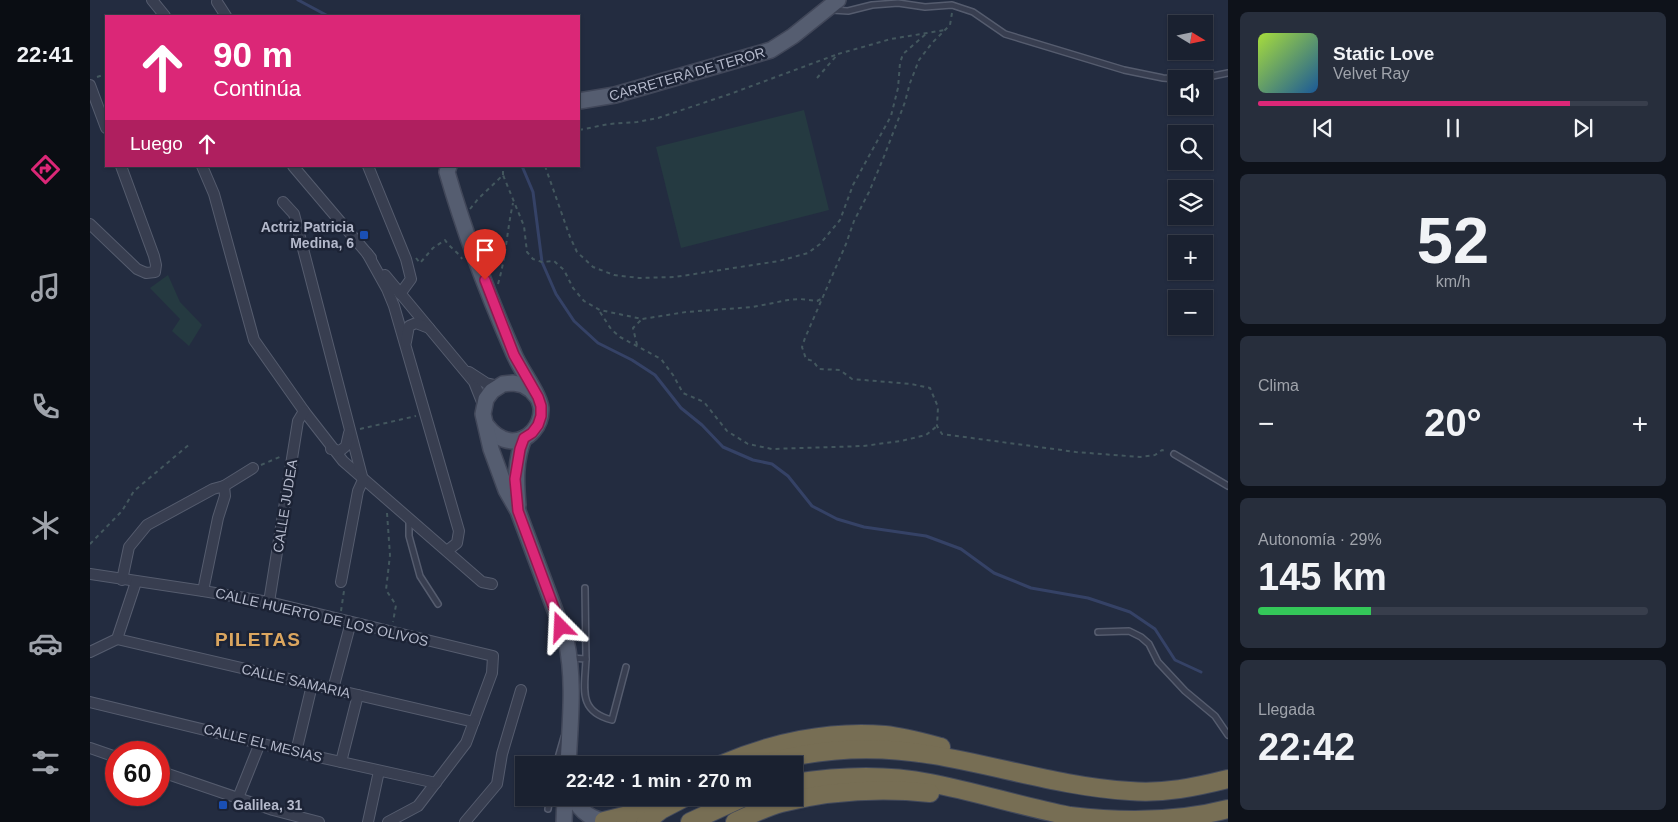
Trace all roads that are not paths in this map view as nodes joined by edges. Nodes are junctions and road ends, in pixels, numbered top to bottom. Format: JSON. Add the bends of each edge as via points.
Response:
{"nodes":[{"id":1,"x":152,"y":0,"type":"edge"},
{"id":2,"x":217,"y":2,"type":"dead end"},
{"id":3,"x":833,"y":5,"type":"edge"},
{"id":4,"x":160,"y":14,"type":"edge"},
{"id":5,"x":225,"y":15,"type":"edge"},
{"id":6,"x":1228,"y":73,"type":"edge"},
{"id":7,"x":1213,"y":76,"type":"edge"},
{"id":8,"x":1168,"y":78,"type":"edge"},
{"id":9,"x":90,"y":85,"type":"edge"},
{"id":10,"x":580,"y":101,"type":"edge"},
{"id":11,"x":105,"y":125,"type":"edge"},
{"id":12,"x":121,"y":167,"type":"edge"},
{"id":13,"x":202,"y":167,"type":"edge"},
{"id":14,"x":294,"y":167,"type":"edge"},
{"id":15,"x":368,"y":167,"type":"edge"},
{"id":16,"x":449,"y":167,"type":"edge"},
{"id":17,"x":283,"y":202,"type":"dead end"},
{"id":18,"x":90,"y":224,"type":"edge"},
{"id":19,"x":367,"y":253,"type":"junction"},
{"id":20,"x":400,"y":294,"type":"junction"},
{"id":21,"x":430,"y":328,"type":"junction"},
{"id":22,"x":405,"y":343,"type":"junction"},
{"id":23,"x":514,"y":355,"type":"junction"},
{"id":24,"x":461,"y":367,"type":"junction"},
{"id":25,"x":501,"y":385,"type":"junction"},
{"id":26,"x":538,"y":397,"type":"junction"},
{"id":27,"x":484,"y":407,"type":"junction"},
{"id":28,"x":304,"y":411,"type":"junction"},
{"id":29,"x":487,"y":426,"type":"junction"},
{"id":30,"x":349,"y":432,"type":"junction"},
{"id":31,"x":524,"y":438,"type":"junction"},
{"id":32,"x":332,"y":449,"type":"junction"},
{"id":33,"x":1174,"y":454,"type":"road end"},
{"id":34,"x":253,"y":468,"type":"road end"},
{"id":35,"x":363,"y":480,"type":"junction"},
{"id":36,"x":224,"y":486,"type":"junction"},
{"id":37,"x":1228,"y":486,"type":"edge"},
{"id":38,"x":518,"y":511,"type":"junction"},
{"id":39,"x":408,"y":519,"type":"junction"},
{"id":40,"x":448,"y":551,"type":"junction"},
{"id":41,"x":90,"y":574,"type":"edge"},
{"id":42,"x":122,"y":580,"type":"junction"},
{"id":43,"x":136,"y":582,"type":"junction"},
{"id":44,"x":342,"y":582,"type":"road end"},
{"id":45,"x":492,"y":584,"type":"dead end"},
{"id":46,"x":585,"y":588,"type":"dead end"},
{"id":47,"x":203,"y":591,"type":"junction"},
{"id":48,"x":269,"y":602,"type":"junction"},
{"id":49,"x":438,"y":604,"type":"dead end"},
{"id":50,"x":351,"y":622,"type":"junction"},
{"id":51,"x":1098,"y":632,"type":"dead end"},
{"id":52,"x":117,"y":639,"type":"junction"},
{"id":53,"x":90,"y":652,"type":"edge"},
{"id":54,"x":570,"y":658,"type":"junction"},
{"id":55,"x":586,"y":659,"type":"junction"},
{"id":56,"x":626,"y":667,"type":"dead end"},
{"id":57,"x":312,"y":685,"type":"junction"},
{"id":58,"x":333,"y":689,"type":"junction"},
{"id":59,"x":521,"y":690,"type":"dead end"},
{"id":60,"x":358,"y":695,"type":"junction"},
{"id":61,"x":90,"y":702,"type":"edge"},
{"id":62,"x":570,"y":720,"type":"junction"},
{"id":63,"x":474,"y":722,"type":"junction"},
{"id":64,"x":1228,"y":735,"type":"edge"},
{"id":65,"x":260,"y":743,"type":"junction"},
{"id":66,"x":90,"y":748,"type":"edge"},
{"id":67,"x":296,"y":752,"type":"junction"},
{"id":68,"x":105,"y":753,"type":"edge"},
{"id":69,"x":558,"y":756,"type":"edge"},
{"id":70,"x":568,"y":756,"type":"edge"},
{"id":71,"x":744,"y":756,"type":"edge"},
{"id":72,"x":798,"y":756,"type":"edge"},
{"id":73,"x":341,"y":762,"type":"junction"},
{"id":74,"x":380,"y":771,"type":"junction"},
{"id":75,"x":170,"y":775,"type":"edge"},
{"id":76,"x":1228,"y":779,"type":"edge"},
{"id":77,"x":803,"y":782,"type":"edge"},
{"id":78,"x":436,"y":783,"type":"junction"},
{"id":79,"x":1083,"y":787,"type":"junction"},
{"id":80,"x":238,"y":798,"type":"junction"},
{"id":81,"x":549,"y":806,"type":"edge"},
{"id":82,"x":565,"y":806,"type":"edge"},
{"id":83,"x":579,"y":806,"type":"edge"},
{"id":84,"x":646,"y":806,"type":"edge"},
{"id":85,"x":671,"y":806,"type":"edge"},
{"id":86,"x":725,"y":806,"type":"edge"},
{"id":87,"x":548,"y":809,"type":"dead end"},
{"id":88,"x":1228,"y":809,"type":"edge"},
{"id":89,"x":1071,"y":816,"type":"junction"},
{"id":90,"x":600,"y":821,"type":"edge"},
{"id":91,"x":319,"y":822,"type":"edge"},
{"id":92,"x":368,"y":822,"type":"edge"},
{"id":93,"x":388,"y":822,"type":"edge"},
{"id":94,"x":466,"y":822,"type":"edge"},
{"id":95,"x":564,"y":822,"type":"edge"},
{"id":96,"x":646,"y":822,"type":"edge"},
{"id":97,"x":690,"y":822,"type":"edge"},
{"id":98,"x":735,"y":822,"type":"edge"}],
"edges":[{"from":1,"to":4,"type":"street"},
{"from":2,"to":5,"type":"street"},
{"from":3,"to":8,"type":"lane","via":[[848,11],[898,3],[925,7],[952,5],[974,12],[1005,34],[1124,70]]},
{"from":3,"to":10,"type":"main road","name":"CARRETERA DE TEROR","via":[[771,50],[615,96]]},
{"from":6,"to":7,"type":"lane"},
{"from":9,"to":11,"type":"street"},
{"from":12,"to":18,"type":"street","via":[[154,256],[155,272],[137,269]]},
{"from":13,"to":28,"type":"street","via":[[214,194],[254,340]]},
{"from":14,"to":19,"type":"street"},
{"from":15,"to":20,"type":"street","via":[[411,279]]},
{"from":16,"to":23,"type":"main road","via":[[447,172],[460,218]]},
{"from":17,"to":30,"type":"street","via":[[294,214]]},
{"from":19,"to":20,"type":"street"},
{"from":19,"to":22,"type":"street","via":[[387,289]]},
{"from":20,"to":21,"type":"street"},
{"from":21,"to":22,"type":"street","via":[[416,323],[409,326]]},
{"from":21,"to":24,"type":"street"},
{"from":22,"to":40,"type":"street","via":[[459,531],[457,543]]},
{"from":23,"to":25,"type":"main road","via":[[506,380]]},
{"from":23,"to":26,"type":"main road"},
{"from":24,"to":25,"type":"street","via":[[486,382]]},
{"from":24,"to":27,"type":"street","via":[[474,382]]},
{"from":25,"to":26,"type":"main road","via":[[523,385]]},
{"from":25,"to":27,"type":"main road","via":[[492,391]]},
{"from":26,"to":31,"type":"main road","via":[[541,416],[538,425]]},
{"from":27,"to":29,"type":"main road"},
{"from":28,"to":32,"type":"street"},
{"from":28,"to":48,"type":"street","name":"CALLE JUDEA","via":[[298,421]]},
{"from":29,"to":31,"type":"main road","via":[[499,438],[516,441]]},
{"from":29,"to":38,"type":"main road","via":[[506,490]]},
{"from":30,"to":32,"type":"street","via":[[346,446],[340,451]]},
{"from":30,"to":35,"type":"street"},
{"from":31,"to":38,"type":"main road","via":[[516,464]]},
{"from":32,"to":35,"type":"street"},
{"from":33,"to":37,"type":"lane"},
{"from":34,"to":36,"type":"street"},
{"from":35,"to":39,"type":"street"},
{"from":35,"to":44,"type":"street","via":[[358,491]]},
{"from":36,"to":42,"type":"street","via":[[147,526],[129,547]]},
{"from":36,"to":47,"type":"street","via":[[225,496]]},
{"from":38,"to":54,"type":"main road"},
{"from":39,"to":40,"type":"street"},
{"from":39,"to":49,"type":"lane","via":[[409,536],[420,576]]},
{"from":40,"to":45,"type":"street","via":[[482,582]]},
{"from":41,"to":42,"type":"street","name":"CALLE HUERTO DE LOS OLIVOS"},
{"from":42,"to":43,"type":"street","name":"CALLE HUERTO DE LOS OLIVOS"},
{"from":43,"to":47,"type":"street","name":"CALLE HUERTO DE LOS OLIVOS"},
{"from":43,"to":52,"type":"street"},
{"from":46,"to":55,"type":"lane"},
{"from":47,"to":48,"type":"street","name":"CALLE HUERTO DE LOS OLIVOS"},
{"from":48,"to":50,"type":"street","name":"CALLE HUERTO DE LOS OLIVOS"},
{"from":50,"to":58,"type":"street"},
{"from":50,"to":63,"type":"street","name":"CALLE HUERTO DE LOS OLIVOS","via":[[493,656],[492,673]]},
{"from":51,"to":64,"type":"lane","via":[[1129,631],[1141,637],[1158,662],[1215,716]]},
{"from":52,"to":53,"type":"street"},
{"from":52,"to":57,"type":"street","name":"CALLE SAMARIA"},
{"from":54,"to":55,"type":"lane"},
{"from":54,"to":62,"type":"main road"},
{"from":55,"to":56,"type":"lane","via":[[584,695],[590,709],[599,717],[612,720]]},
{"from":57,"to":58,"type":"street","name":"CALLE SAMARIA"},
{"from":57,"to":67,"type":"street"},
{"from":58,"to":60,"type":"street","name":"CALLE SAMARIA"},
{"from":59,"to":94,"type":"street","via":[[502,754],[497,784]]},
{"from":60,"to":63,"type":"street","name":"CALLE SAMARIA"},
{"from":60,"to":73,"type":"street"},
{"from":61,"to":65,"type":"street","name":"CALLE EL MESIAS"},
{"from":62,"to":69,"type":"lane"},
{"from":62,"to":70,"type":"main road"},
{"from":63,"to":78,"type":"street","via":[[466,743]]},
{"from":65,"to":67,"type":"street","name":"CALLE EL MESIAS"},
{"from":65,"to":80,"type":"street"},
{"from":66,"to":68,"type":"street"},
{"from":67,"to":73,"type":"street","name":"CALLE EL MESIAS"},
{"from":71,"to":79,"type":"highway","via":[[803,739],[852,734],[884,735],[1029,768]]},
{"from":72,"to":79,"type":"highway","via":[[849,749],[888,750],[932,755]]},
{"from":73,"to":74,"type":"street","name":"CALLE EL MESIAS"},
{"from":74,"to":78,"type":"street","name":"CALLE EL MESIAS"},
{"from":74,"to":92,"type":"street"},
{"from":75,"to":80,"type":"street"},
{"from":76,"to":79,"type":"highway","via":[[1179,790],[1132,792]]},
{"from":77,"to":89,"type":"highway","via":[[885,777],[929,782]]},
{"from":78,"to":93,"type":"street","via":[[418,806]]},
{"from":80,"to":91,"type":"street"},
{"from":81,"to":87,"type":"lane"},
{"from":82,"to":95,"type":"main road"},
{"from":83,"to":90,"type":"main road","via":[[583,812]]},
{"from":84,"to":90,"type":"highway","via":[[632,814]]},
{"from":85,"to":96,"type":"highway"},
{"from":86,"to":97,"type":"highway"},
{"from":88,"to":89,"type":"highway","via":[[1166,820],[1120,821]]},
{"from":89,"to":98,"type":"highway","via":[[1025,813],[923,792],[875,792],[815,796],[780,804]]}]}
